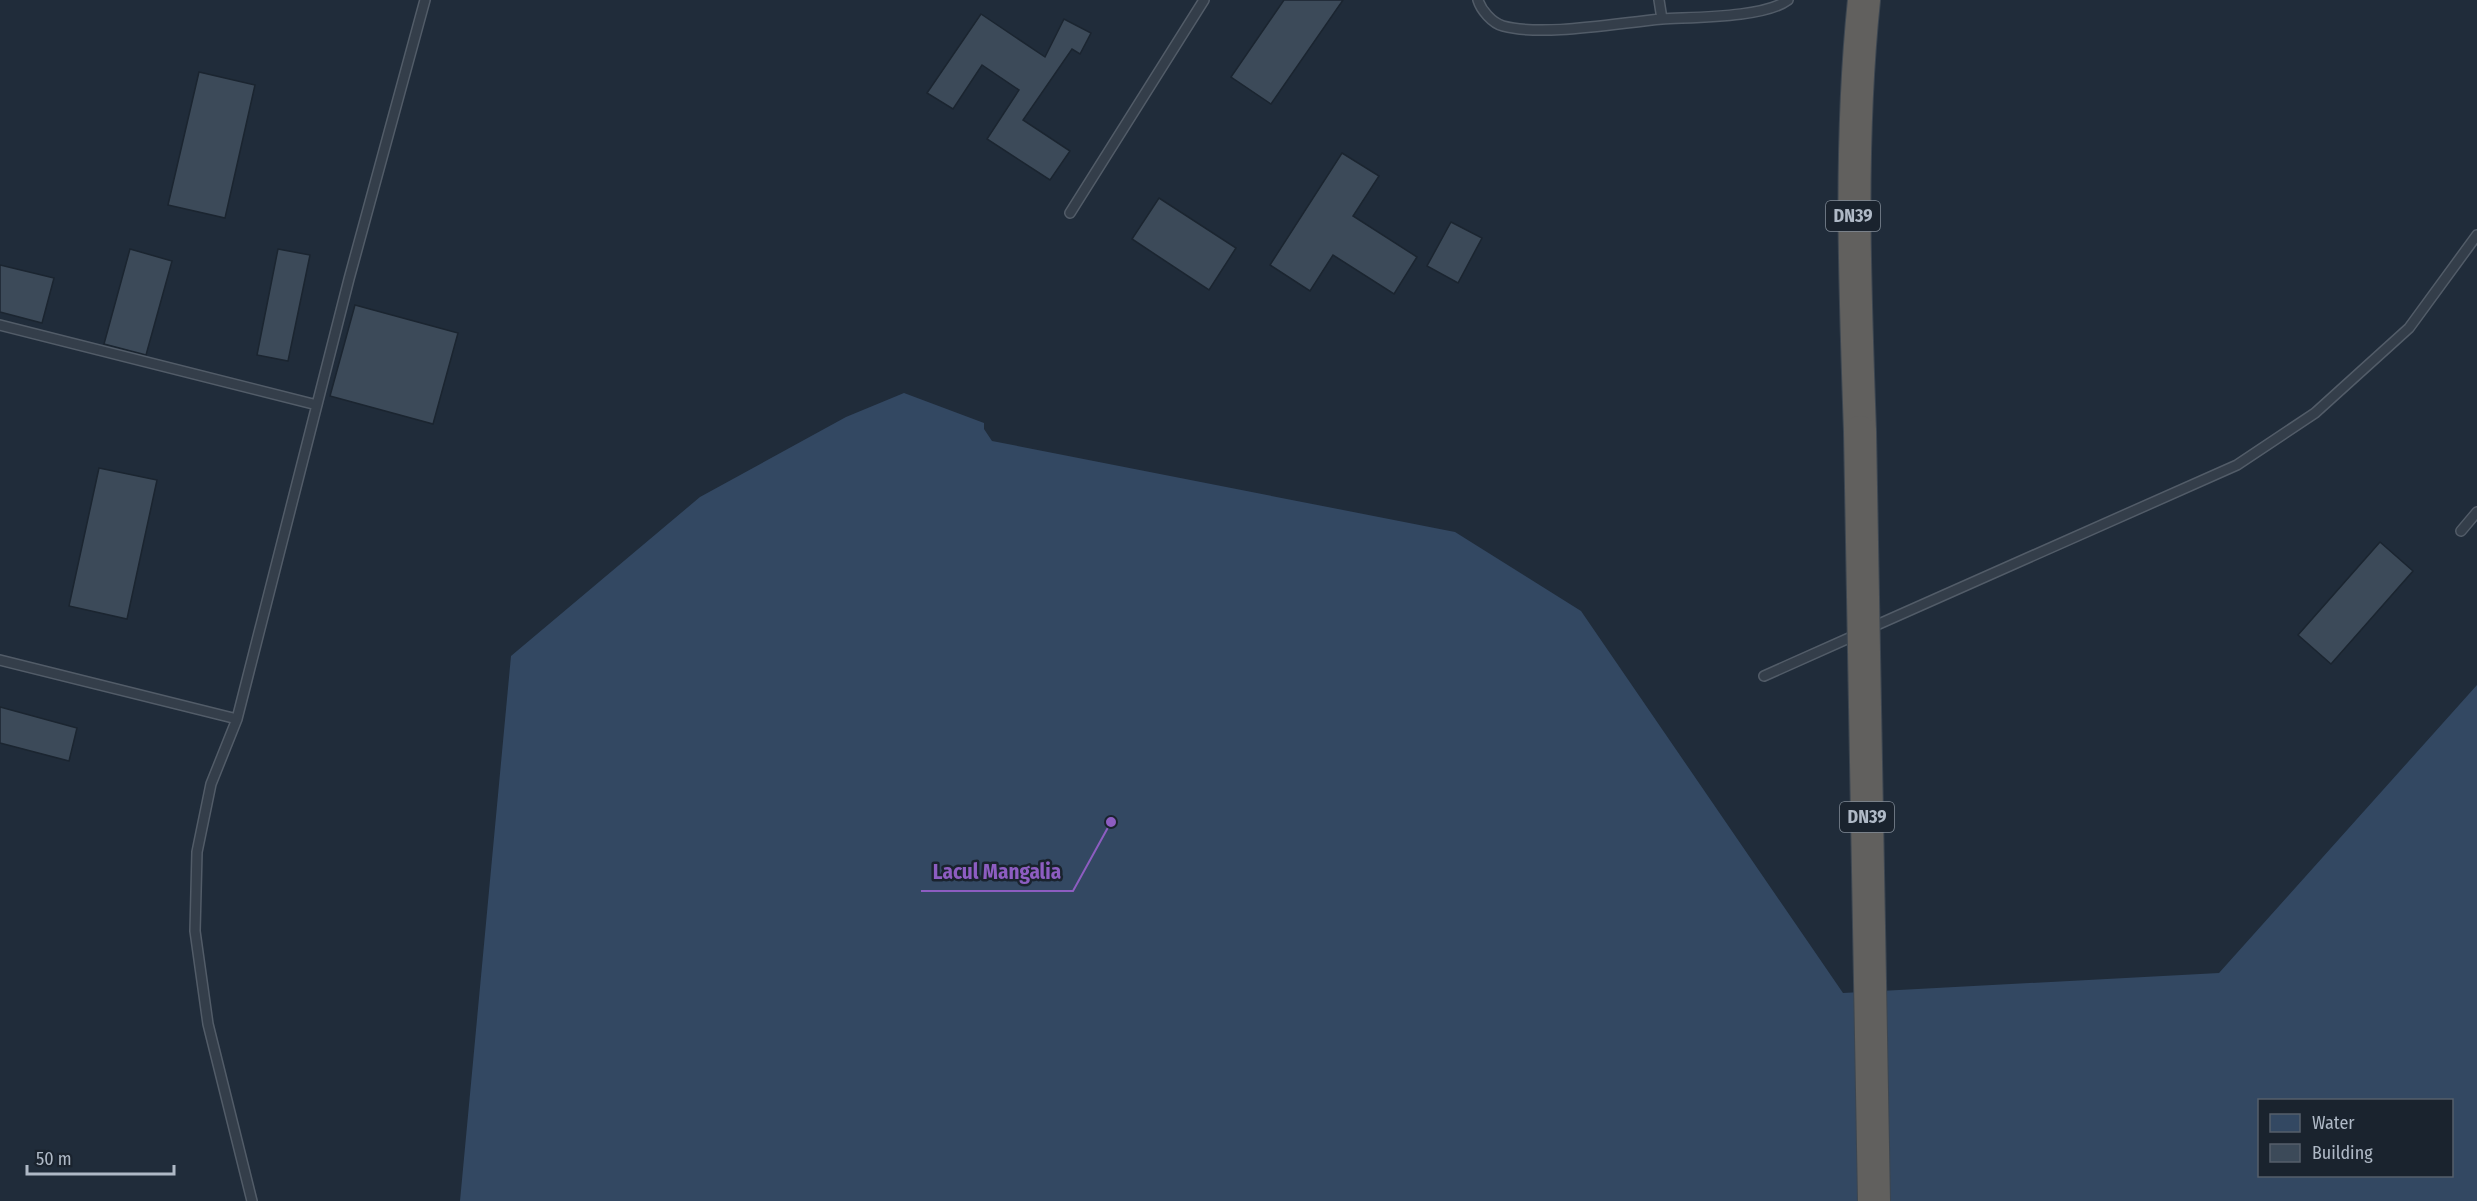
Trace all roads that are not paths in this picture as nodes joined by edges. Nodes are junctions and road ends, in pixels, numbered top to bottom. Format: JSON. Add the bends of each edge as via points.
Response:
{"nodes":[{"id":1,"x":425,"y":0,"type":"edge"},
{"id":2,"x":1204,"y":0,"type":"edge"},
{"id":3,"x":1478,"y":0,"type":"edge"},
{"id":4,"x":1659,"y":0,"type":"edge"},
{"id":5,"x":1788,"y":0,"type":"edge"},
{"id":6,"x":1864,"y":0,"type":"edge"},
{"id":7,"x":1662,"y":19,"type":"junction"},
{"id":8,"x":1070,"y":213,"type":"dead end"},
{"id":9,"x":2477,"y":235,"type":"edge"},
{"id":10,"x":0,"y":325,"type":"edge"},
{"id":11,"x":317,"y":405,"type":"junction"},
{"id":12,"x":2477,"y":512,"type":"edge"},
{"id":13,"x":2462,"y":531,"type":"dead end"},
{"id":14,"x":0,"y":660,"type":"edge"},
{"id":15,"x":1764,"y":676,"type":"dead end"},
{"id":16,"x":237,"y":719,"type":"junction"},
{"id":17,"x":252,"y":1201,"type":"edge"},
{"id":18,"x":1874,"y":1201,"type":"edge"}],
"edges":[{"from":1,"to":11,"type":"lane"},
{"from":2,"to":8,"type":"lane"},
{"from":3,"to":7,"type":"lane","via":[[1480,9],[1500,26],[1534,31]]},
{"from":4,"to":7,"type":"lane"},
{"from":5,"to":7,"type":"lane","via":[[1757,11]]},
{"from":6,"to":18,"type":"highway","number":"DN39","bridge":true,"via":[[1853,215]]},
{"from":9,"to":15,"type":"lane","via":[[2409,328],[2315,413],[2236,465]]},
{"from":10,"to":11,"type":"lane"},
{"from":11,"to":16,"type":"lane"},
{"from":12,"to":13,"type":"lane"},
{"from":14,"to":16,"type":"lane"},
{"from":16,"to":17,"type":"lane","via":[[211,784],[197,852],[195,931],[208,1024]]}]}
